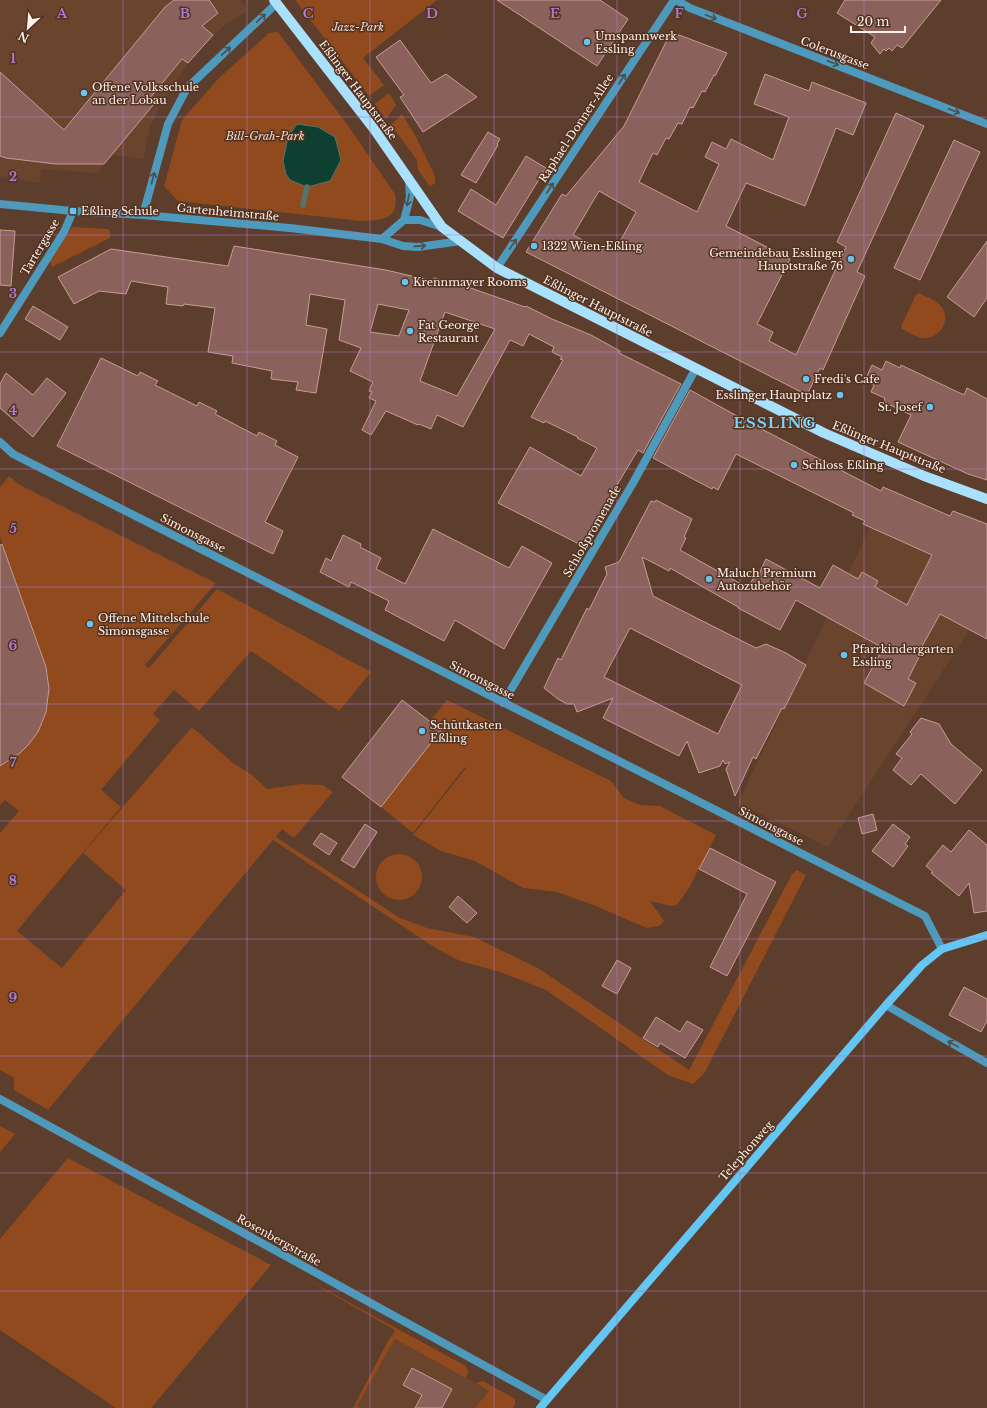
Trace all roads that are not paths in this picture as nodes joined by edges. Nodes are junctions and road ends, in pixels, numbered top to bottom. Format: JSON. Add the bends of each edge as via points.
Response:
{"nodes":[{"id":1,"x":675,"y":0,"type":"edge"},
{"id":2,"x":276,"y":2,"type":"edge"},
{"id":3,"x":987,"y":124,"type":"edge"},
{"id":4,"x":409,"y":180,"type":"junction"},
{"id":5,"x":0,"y":204,"type":"edge"},
{"id":6,"x":72,"y":211,"type":"junction"},
{"id":7,"x":143,"y":215,"type":"junction"},
{"id":8,"x":404,"y":220,"type":"junction"},
{"id":9,"x":442,"y":227,"type":"junction"},
{"id":10,"x":382,"y":239,"type":"junction"},
{"id":11,"x":461,"y":241,"type":"junction"},
{"id":12,"x":497,"y":268,"type":"junction"},
{"id":13,"x":0,"y":333,"type":"edge"},
{"id":14,"x":696,"y":368,"type":"junction"},
{"id":15,"x":0,"y":442,"type":"edge"},
{"id":16,"x":987,"y":499,"type":"edge"},
{"id":17,"x":503,"y":703,"type":"junction"},
{"id":18,"x":987,"y":935,"type":"edge"},
{"id":19,"x":942,"y":949,"type":"junction"},
{"id":20,"x":886,"y":1005,"type":"junction"},
{"id":21,"x":987,"y":1063,"type":"edge"},
{"id":22,"x":0,"y":1099,"type":"edge"},
{"id":23,"x":547,"y":1400,"type":"junction"},
{"id":24,"x":540,"y":1408,"type":"edge"}],
"edges":[{"from":1,"to":3,"type":"street","name":"Colerusgasse","one_way":true},
{"from":12,"to":1,"type":"street","name":"Raphael-Donner-Allee","one_way":true},
{"from":2,"to":4,"type":"main road","name":"Eßlinger Hauptstraße","via":[[374,129]]},
{"from":7,"to":2,"type":"street","one_way":true,"via":[[168,124],[187,88]]},
{"from":4,"to":8,"type":"street","one_way":true,"via":[[410,197]]},
{"from":4,"to":9,"type":"main road","name":"Eßlinger Hauptstraße"},
{"from":5,"to":6,"type":"street","name":"Gartenheimstraße"},
{"from":6,"to":7,"type":"street","name":"Gartenheimstraße"},
{"from":6,"to":13,"type":"street","name":"Tartergasse","via":[[64,232]]},
{"from":7,"to":10,"type":"street","name":"Gartenheimstraße"},
{"from":8,"to":9,"type":"street","via":[[420,220]]},
{"from":8,"to":10,"type":"street"},
{"from":9,"to":11,"type":"main road","name":"Eßlinger Hauptstraße"},
{"from":10,"to":11,"type":"street","name":"Gartenheimstraße","one_way":true,"via":[[403,246],[418,247]]},
{"from":11,"to":12,"type":"main road","name":"Eßlinger Hauptstraße"},
{"from":12,"to":14,"type":"main road","name":"Eßlinger Hauptstraße"},
{"from":14,"to":16,"type":"main road","name":"Eßlinger Hauptstraße","via":[[824,433],[924,476]]},
{"from":14,"to":17,"type":"street","name":"Schloßpromenade","via":[[633,483]]},
{"from":15,"to":17,"type":"street","name":"Simonsgasse","via":[[14,454]]},
{"from":17,"to":19,"type":"street","name":"Simonsgasse","via":[[925,916]]},
{"from":18,"to":19,"type":"street","name":"Telephonweg"},
{"from":19,"to":20,"type":"street","name":"Telephonweg","via":[[922,965]]},
{"from":21,"to":20,"type":"street","one_way":true},
{"from":20,"to":23,"type":"street","name":"Telephonweg"},
{"from":22,"to":23,"type":"street","name":"Rosenbergstraße"},
{"from":23,"to":24,"type":"street","name":"Telephonweg"}]}
